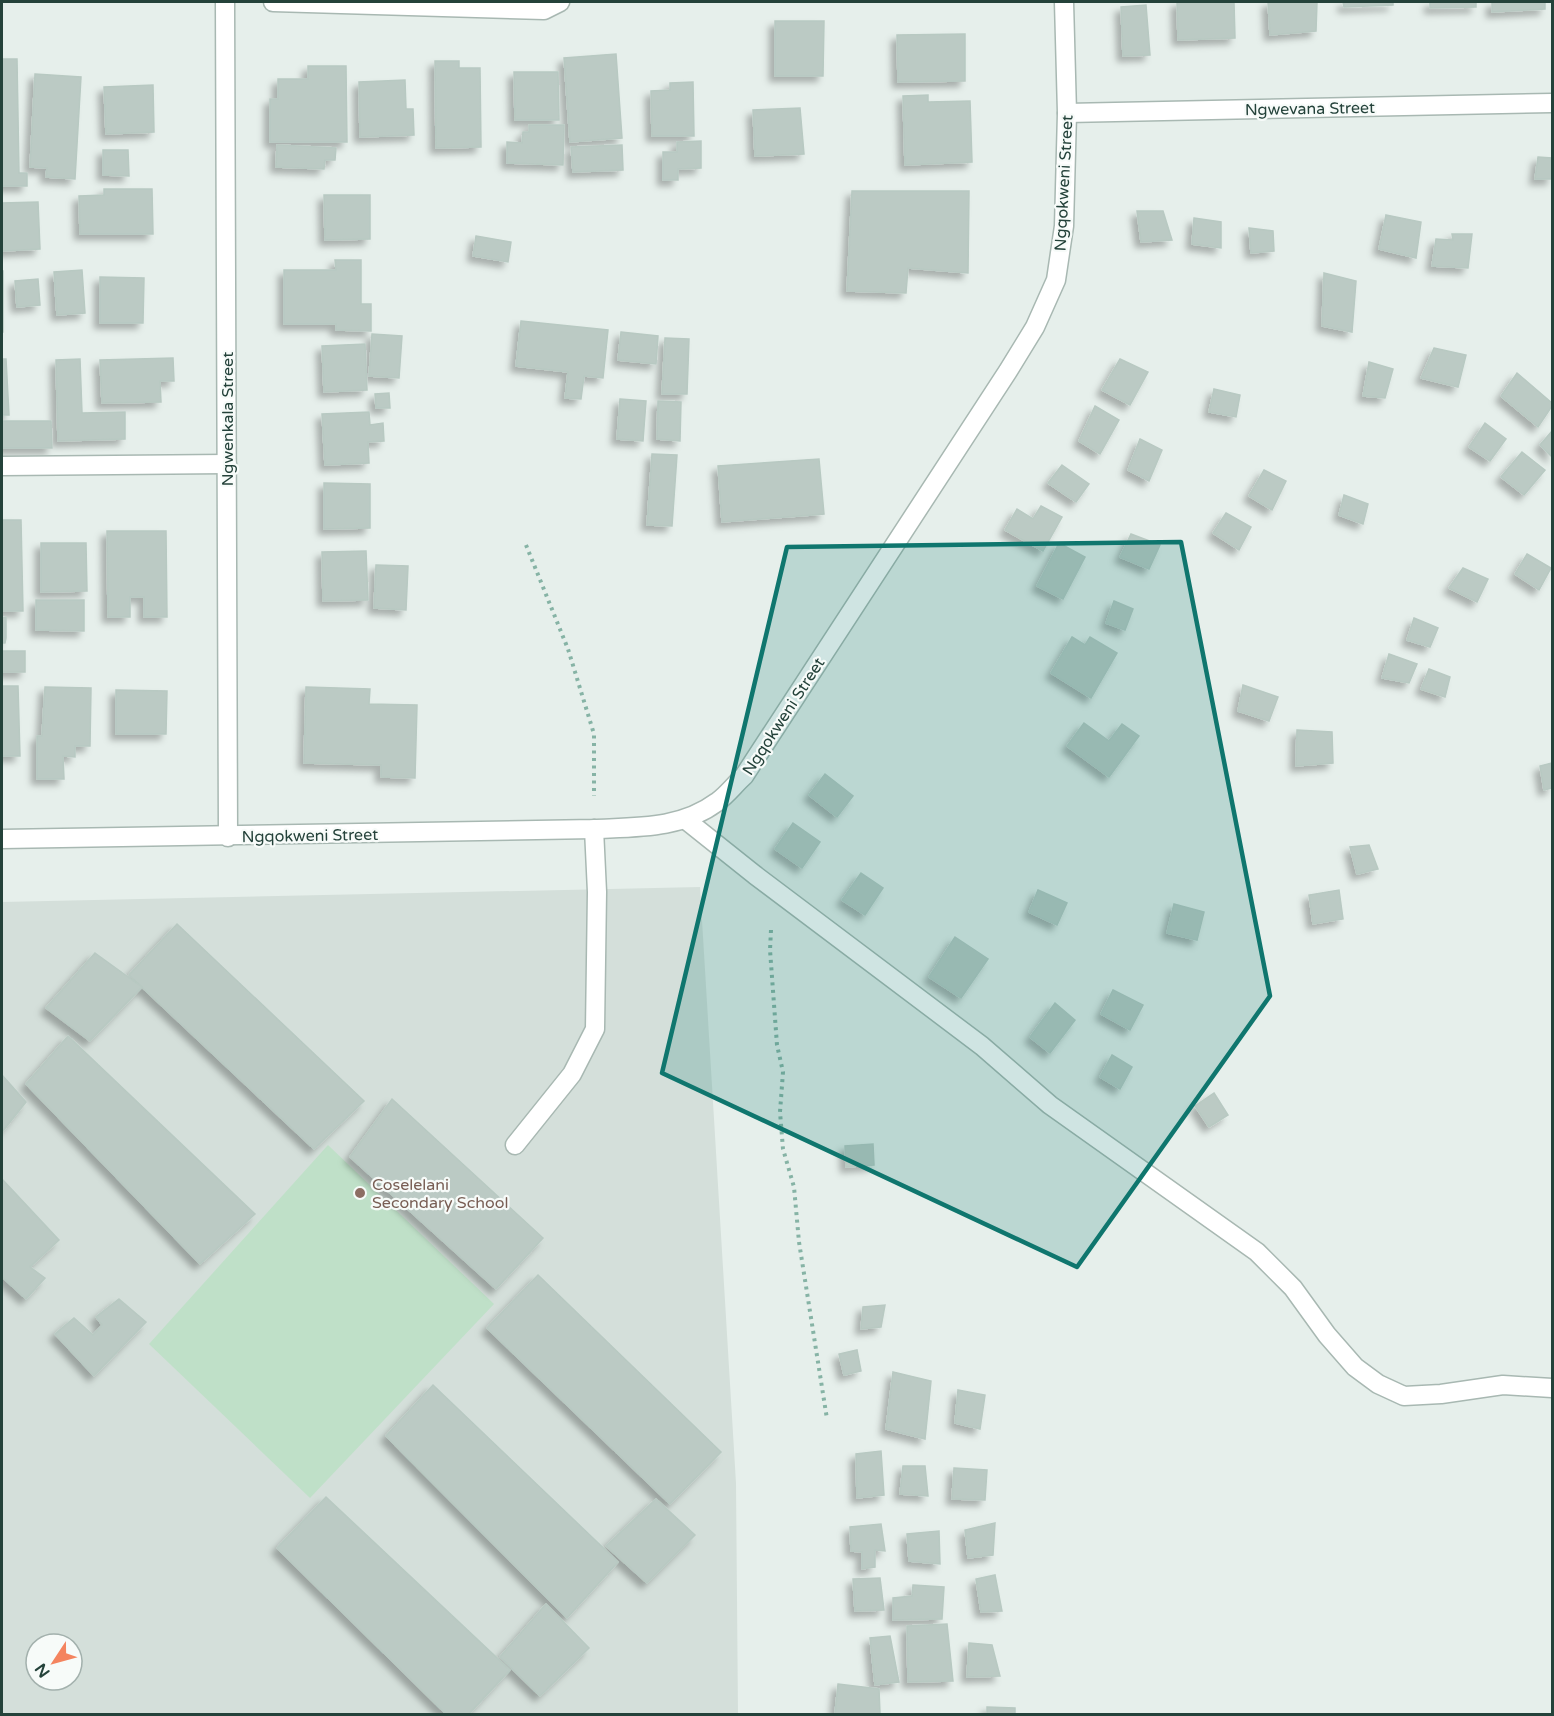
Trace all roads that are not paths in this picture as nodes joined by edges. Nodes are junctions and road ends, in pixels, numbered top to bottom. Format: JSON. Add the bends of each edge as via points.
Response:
{"nodes":[{"id":1,"x":225,"y":2,"type":"edge"},
{"id":2,"x":273,"y":2,"type":"edge"},
{"id":3,"x":560,"y":2,"type":"edge"},
{"id":4,"x":1064,"y":2,"type":"edge"},
{"id":5,"x":1552,"y":103,"type":"edge"},
{"id":6,"x":1067,"y":113,"type":"junction"},
{"id":7,"x":228,"y":464,"type":"junction"},
{"id":8,"x":2,"y":466,"type":"edge"},
{"id":9,"x":686,"y":820,"type":"junction"},
{"id":10,"x":594,"y":829,"type":"junction"},
{"id":11,"x":228,"y":837,"type":"junction"},
{"id":12,"x":2,"y":839,"type":"edge"},
{"id":13,"x":515,"y":1145,"type":"dead end"},
{"id":14,"x":1552,"y":1388,"type":"edge"}],
"edges":[{"from":1,"to":7,"type":"street","name":"Ngwenkala Street"},
{"from":2,"to":3,"type":"street","via":[[544,10]]},
{"from":4,"to":6,"type":"street","name":"Ngqokweni Street"},
{"from":5,"to":6,"type":"street","name":"Ngwevana Street"},
{"from":6,"to":9,"type":"street","name":"Ngqokweni Street","via":[[1064,226],[1056,280],[1035,327],[744,776],[717,802]]},
{"from":7,"to":8,"type":"street"},
{"from":7,"to":11,"type":"street","name":"Ngwenkala Street"},
{"from":9,"to":10,"type":"street","name":"Ngqokweni Street","via":[[660,826]]},
{"from":9,"to":14,"type":"street","via":[[982,1046],[1050,1105],[1257,1252],[1293,1288],[1355,1367],[1378,1384],[1404,1396],[1503,1385]]},
{"from":10,"to":11,"type":"street","name":"Ngqokweni Street"},
{"from":10,"to":13,"type":"street","via":[[595,1029],[572,1074]]},
{"from":11,"to":12,"type":"street","name":"Ngqokweni Street"}]}
